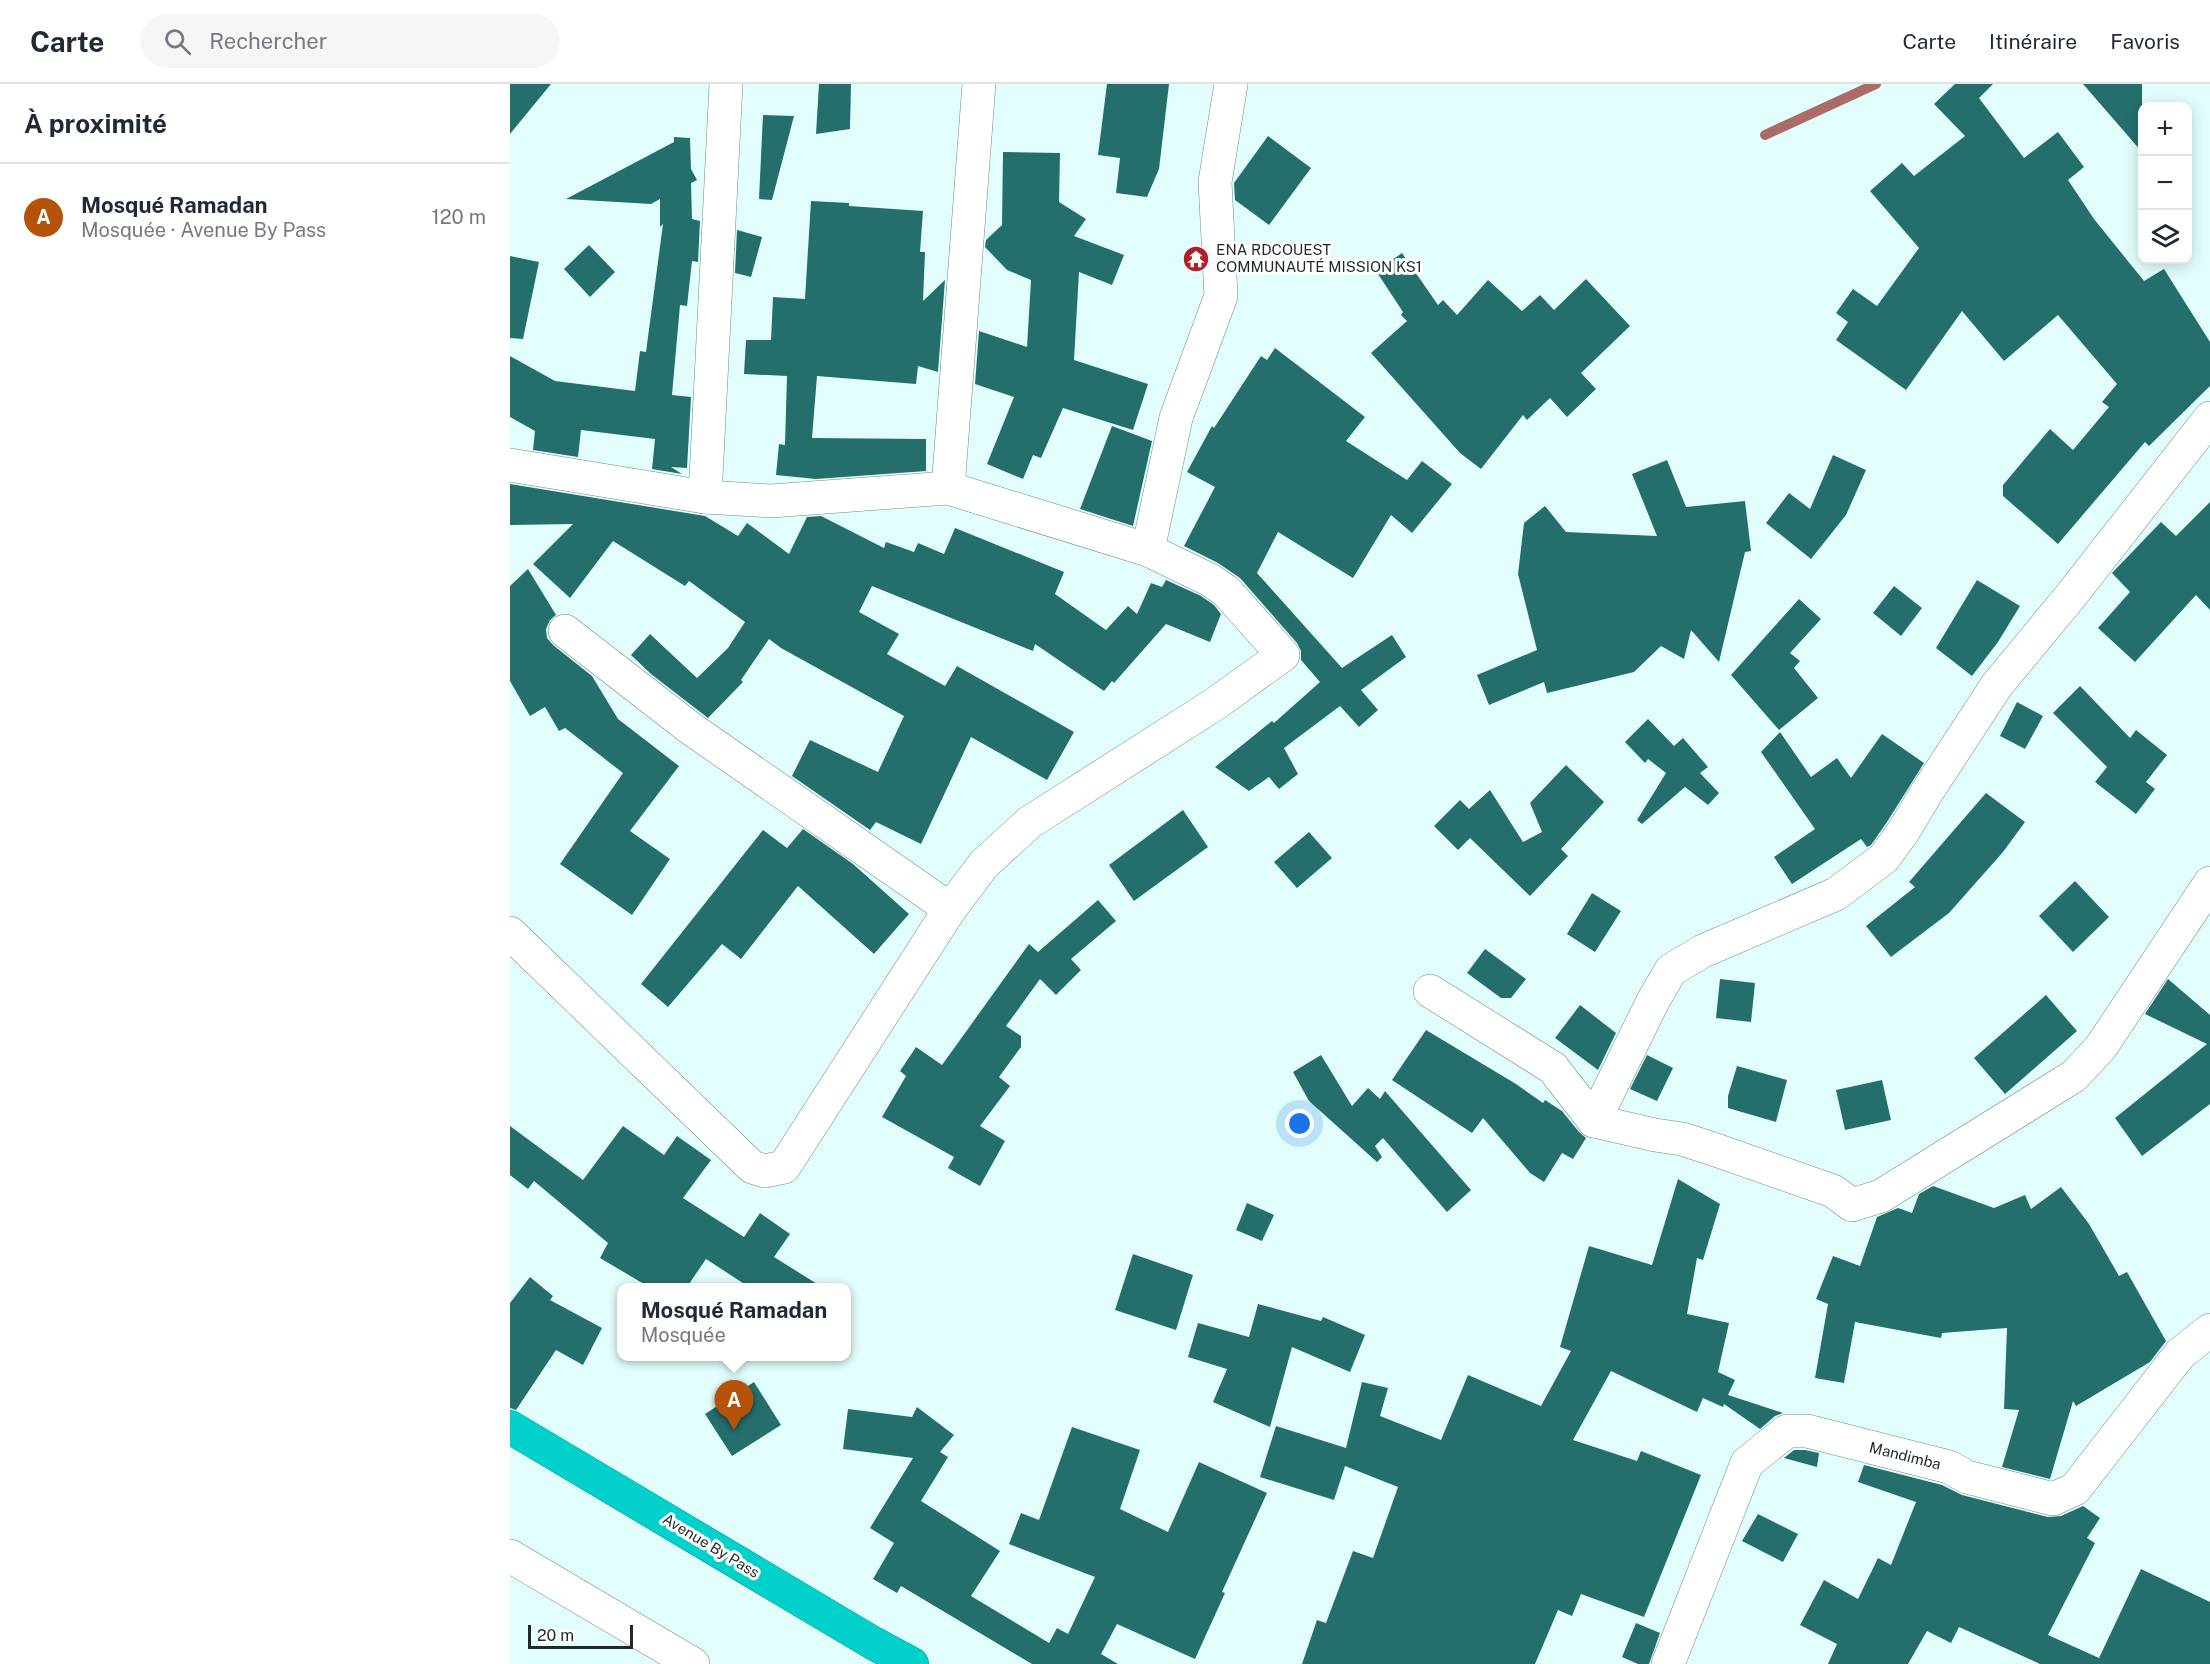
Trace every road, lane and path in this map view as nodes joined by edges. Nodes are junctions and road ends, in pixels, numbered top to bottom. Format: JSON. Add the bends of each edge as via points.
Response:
{"nodes":[{"id":1,"x":726,"y":84,"type":"edge"},
{"id":2,"x":979,"y":84,"type":"edge"},
{"id":3,"x":1231,"y":84,"type":"edge"},
{"id":4,"x":2210,"y":418,"type":"edge"},
{"id":5,"x":510,"y":465,"type":"edge"},
{"id":6,"x":948,"y":488,"type":"junction"},
{"id":7,"x":705,"y":497,"type":"junction"},
{"id":8,"x":1148,"y":550,"type":"junction"},
{"id":9,"x":565,"y":631,"type":"dead end"},
{"id":10,"x":2210,"y":883,"type":"edge"},
{"id":11,"x":950,"y":909,"type":"junction"},
{"id":12,"x":510,"y":933,"type":"edge"},
{"id":13,"x":1430,"y":991,"type":"dead end"},
{"id":14,"x":1594,"y":1121,"type":"junction"},
{"id":15,"x":2210,"y":1330,"type":"edge"},
{"id":16,"x":510,"y":1427,"type":"edge"},
{"id":17,"x":510,"y":1556,"type":"edge"},
{"id":18,"x":693,"y":1664,"type":"edge"},
{"id":19,"x":912,"y":1664,"type":"edge"},
{"id":20,"x":1668,"y":1664,"type":"edge"}],
"edges":[{"from":1,"to":7,"type":"street"},
{"from":2,"to":6,"type":"street"},
{"from":3,"to":8,"type":"street","via":[[1215,182],[1221,296],[1176,418]]},
{"from":4,"to":14,"type":"street","via":[[1997,685],[1884,858],[1836,894],[1703,951],[1671,970]]},
{"from":5,"to":7,"type":"street"},
{"from":6,"to":7,"type":"street","via":[[771,501]]},
{"from":6,"to":8,"type":"street"},
{"from":8,"to":11,"type":"street","via":[[1226,591],[1283,655],[1215,704],[1030,822],[984,864]]},
{"from":9,"to":11,"type":"street","via":[[690,728]]},
{"from":10,"to":14,"type":"street","via":[[2101,1047],[2074,1076],[1881,1196],[1852,1204],[1833,1191],[1710,1148]]},
{"from":11,"to":12,"type":"street","via":[[784,1167],[765,1171],[752,1167]]},
{"from":13,"to":14,"type":"street","via":[[1553,1068]]},
{"from":15,"to":20,"type":"street","name":"Mandimba","via":[[2180,1354],[2075,1489],[2053,1499],[1967,1477],[1949,1467],[1808,1431],[1787,1431],[1747,1463]]},
{"from":16,"to":19,"type":"highway","name":"Avenue By Pass"},
{"from":17,"to":18,"type":"street"}]}
